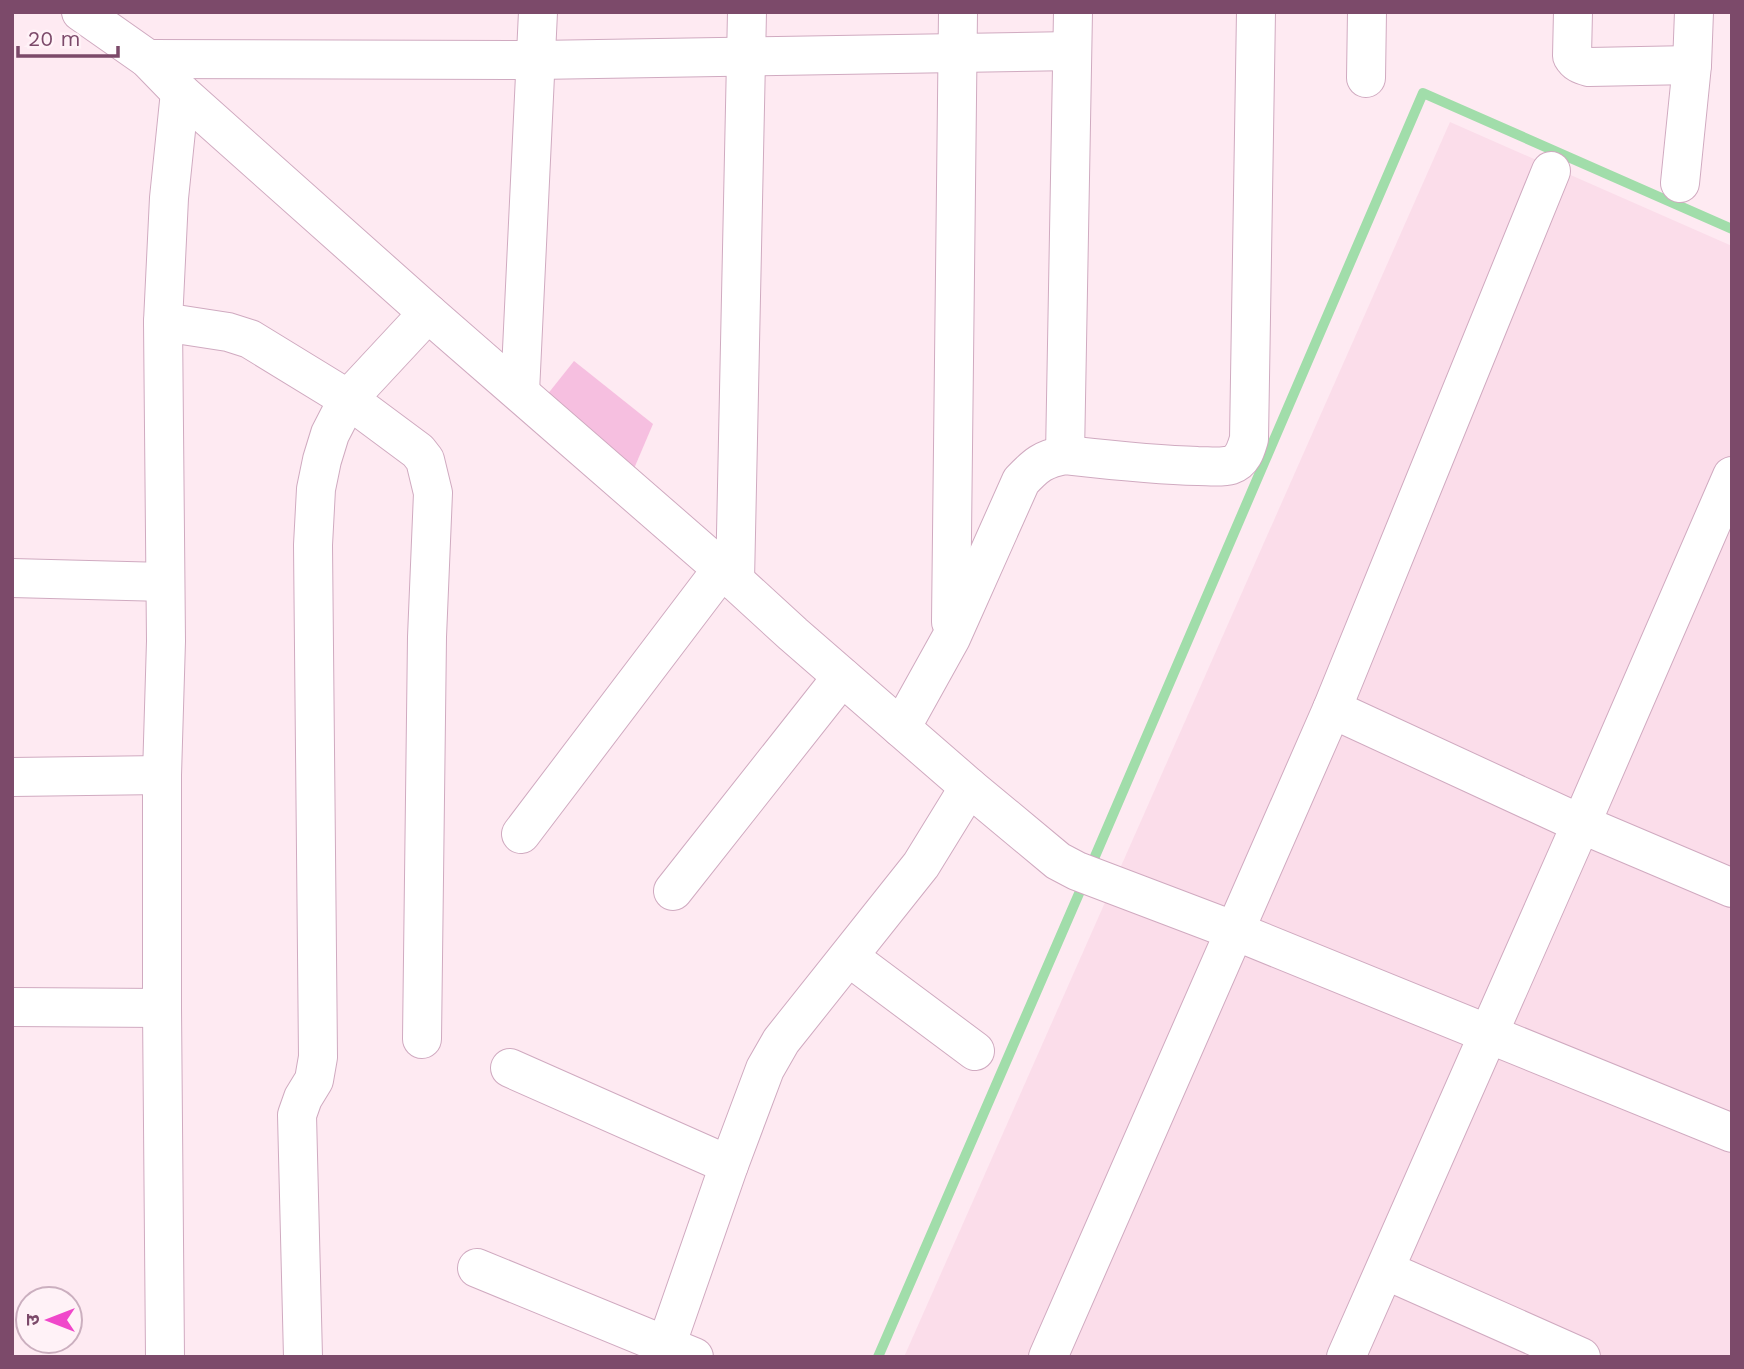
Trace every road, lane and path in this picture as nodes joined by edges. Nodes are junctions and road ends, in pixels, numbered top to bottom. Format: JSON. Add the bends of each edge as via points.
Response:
{"nodes":[{"id":1,"x":81,"y":12,"type":"edge"},
{"id":2,"x":538,"y":12,"type":"edge"},
{"id":3,"x":747,"y":12,"type":"edge"},
{"id":4,"x":958,"y":12,"type":"edge"},
{"id":5,"x":1073,"y":12,"type":"edge"},
{"id":6,"x":1256,"y":12,"type":"edge"},
{"id":7,"x":1367,"y":12,"type":"edge"},
{"id":8,"x":1573,"y":12,"type":"edge"},
{"id":9,"x":1694,"y":12,"type":"edge"},
{"id":10,"x":1072,"y":51,"type":"junction"},
{"id":11,"x":958,"y":52,"type":"junction"},
{"id":12,"x":746,"y":56,"type":"junction"},
{"id":13,"x":148,"y":59,"type":"junction"},
{"id":14,"x":537,"y":60,"type":"junction"},
{"id":15,"x":1692,"y":65,"type":"junction"},
{"id":16,"x":1366,"y":78,"type":"dead end"},
{"id":17,"x":180,"y":92,"type":"junction"},
{"id":18,"x":1551,"y":171,"type":"dead end"},
{"id":19,"x":1680,"y":183,"type":"dead end"},
{"id":20,"x":428,"y":313,"type":"junction"},
{"id":21,"x":163,"y":322,"type":"junction"},
{"id":22,"x":520,"y":392,"type":"junction"},
{"id":23,"x":348,"y":399,"type":"junction"},
{"id":24,"x":1065,"y":455,"type":"junction"},
{"id":25,"x":1732,"y":476,"type":"edge"},
{"id":26,"x":729,"y":575,"type":"junction"},
{"id":27,"x":12,"y":578,"type":"edge"},
{"id":28,"x":166,"y":582,"type":"junction"},
{"id":29,"x":951,"y":638,"type":"junction"},
{"id":30,"x":842,"y":677,"type":"junction"},
{"id":31,"x":1332,"y":709,"type":"junction"},
{"id":32,"x":901,"y":728,"type":"junction"},
{"id":33,"x":162,"y":775,"type":"junction"},
{"id":34,"x":12,"y":777,"type":"edge"},
{"id":35,"x":969,"y":787,"type":"junction"},
{"id":36,"x":1581,"y":824,"type":"junction"},
{"id":37,"x":521,"y":834,"type":"dead end"},
{"id":38,"x":1732,"y":888,"type":"edge"},
{"id":39,"x":673,"y":891,"type":"dead end"},
{"id":40,"x":1235,"y":931,"type":"junction"},
{"id":41,"x":849,"y":957,"type":"junction"},
{"id":42,"x":12,"y":1007,"type":"edge"},
{"id":43,"x":162,"y":1008,"type":"junction"},
{"id":44,"x":1489,"y":1034,"type":"junction"},
{"id":45,"x":422,"y":1038,"type":"dead end"},
{"id":46,"x":975,"y":1051,"type":"dead end"},
{"id":47,"x":510,"y":1069,"type":"dead end"},
{"id":48,"x":1732,"y":1133,"type":"edge"},
{"id":49,"x":729,"y":1165,"type":"junction"},
{"id":50,"x":477,"y":1268,"type":"dead end"},
{"id":51,"x":1385,"y":1270,"type":"junction"},
{"id":52,"x":680,"y":1352,"type":"edge"},
{"id":53,"x":165,"y":1357,"type":"edge"},
{"id":54,"x":303,"y":1357,"type":"edge"},
{"id":55,"x":1048,"y":1357,"type":"edge"},
{"id":56,"x":1346,"y":1357,"type":"edge"},
{"id":57,"x":1581,"y":1357,"type":"edge"}],
"edges":[{"from":1,"to":13,"type":"street"},
{"from":2,"to":14,"type":"street"},
{"from":3,"to":12,"type":"street"},
{"from":4,"to":11,"type":"street"},
{"from":5,"to":10,"type":"street"},
{"from":6,"to":24,"type":"street","via":[[1250,439],[1245,452],[1238,461],[1220,466],[1158,466]]},
{"from":7,"to":16,"type":"street"},
{"from":8,"to":15,"type":"street","via":[[1572,56],[1581,65]]},
{"from":9,"to":15,"type":"street"},
{"from":10,"to":11,"type":"street"},
{"from":10,"to":24,"type":"street"},
{"from":11,"to":12,"type":"street"},
{"from":11,"to":29,"type":"street"},
{"from":12,"to":14,"type":"street"},
{"from":12,"to":26,"type":"street"},
{"from":13,"to":14,"type":"street"},
{"from":13,"to":17,"type":"street"},
{"from":14,"to":22,"type":"street"},
{"from":15,"to":19,"type":"street"},
{"from":17,"to":20,"type":"street"},
{"from":17,"to":21,"type":"street"},
{"from":18,"to":31,"type":"street"},
{"from":20,"to":22,"type":"street"},
{"from":20,"to":23,"type":"street"},
{"from":21,"to":23,"type":"street","via":[[250,339]]},
{"from":21,"to":28,"type":"street"},
{"from":22,"to":26,"type":"street"},
{"from":23,"to":45,"type":"street","via":[[418,452],[425,460],[433,493]]},
{"from":23,"to":54,"type":"street","via":[[322,460],[313,545],[318,1057],[314,1080],[297,1115]]},
{"from":24,"to":29,"type":"street","via":[[1042,462],[1021,481]]},
{"from":25,"to":36,"type":"street"},
{"from":26,"to":30,"type":"street"},
{"from":26,"to":37,"type":"street"},
{"from":27,"to":28,"type":"street"},
{"from":28,"to":33,"type":"street"},
{"from":29,"to":32,"type":"street"},
{"from":30,"to":32,"type":"street"},
{"from":30,"to":39,"type":"street"},
{"from":31,"to":36,"type":"street"},
{"from":31,"to":40,"type":"street"},
{"from":32,"to":35,"type":"street"},
{"from":33,"to":34,"type":"street"},
{"from":33,"to":43,"type":"street"},
{"from":35,"to":40,"type":"street","via":[[1058,861]]},
{"from":35,"to":41,"type":"street","via":[[921,865]]},
{"from":36,"to":38,"type":"street"},
{"from":36,"to":44,"type":"street"},
{"from":40,"to":44,"type":"street"},
{"from":40,"to":55,"type":"street"},
{"from":41,"to":46,"type":"street"},
{"from":41,"to":49,"type":"street","via":[[781,1041],[765,1069]]},
{"from":42,"to":43,"type":"street"},
{"from":43,"to":53,"type":"street"},
{"from":44,"to":48,"type":"street"},
{"from":44,"to":51,"type":"street"},
{"from":47,"to":49,"type":"street"},
{"from":49,"to":52,"type":"street"},
{"from":50,"to":52,"type":"street"},
{"from":51,"to":56,"type":"street"},
{"from":51,"to":57,"type":"street"}]}
